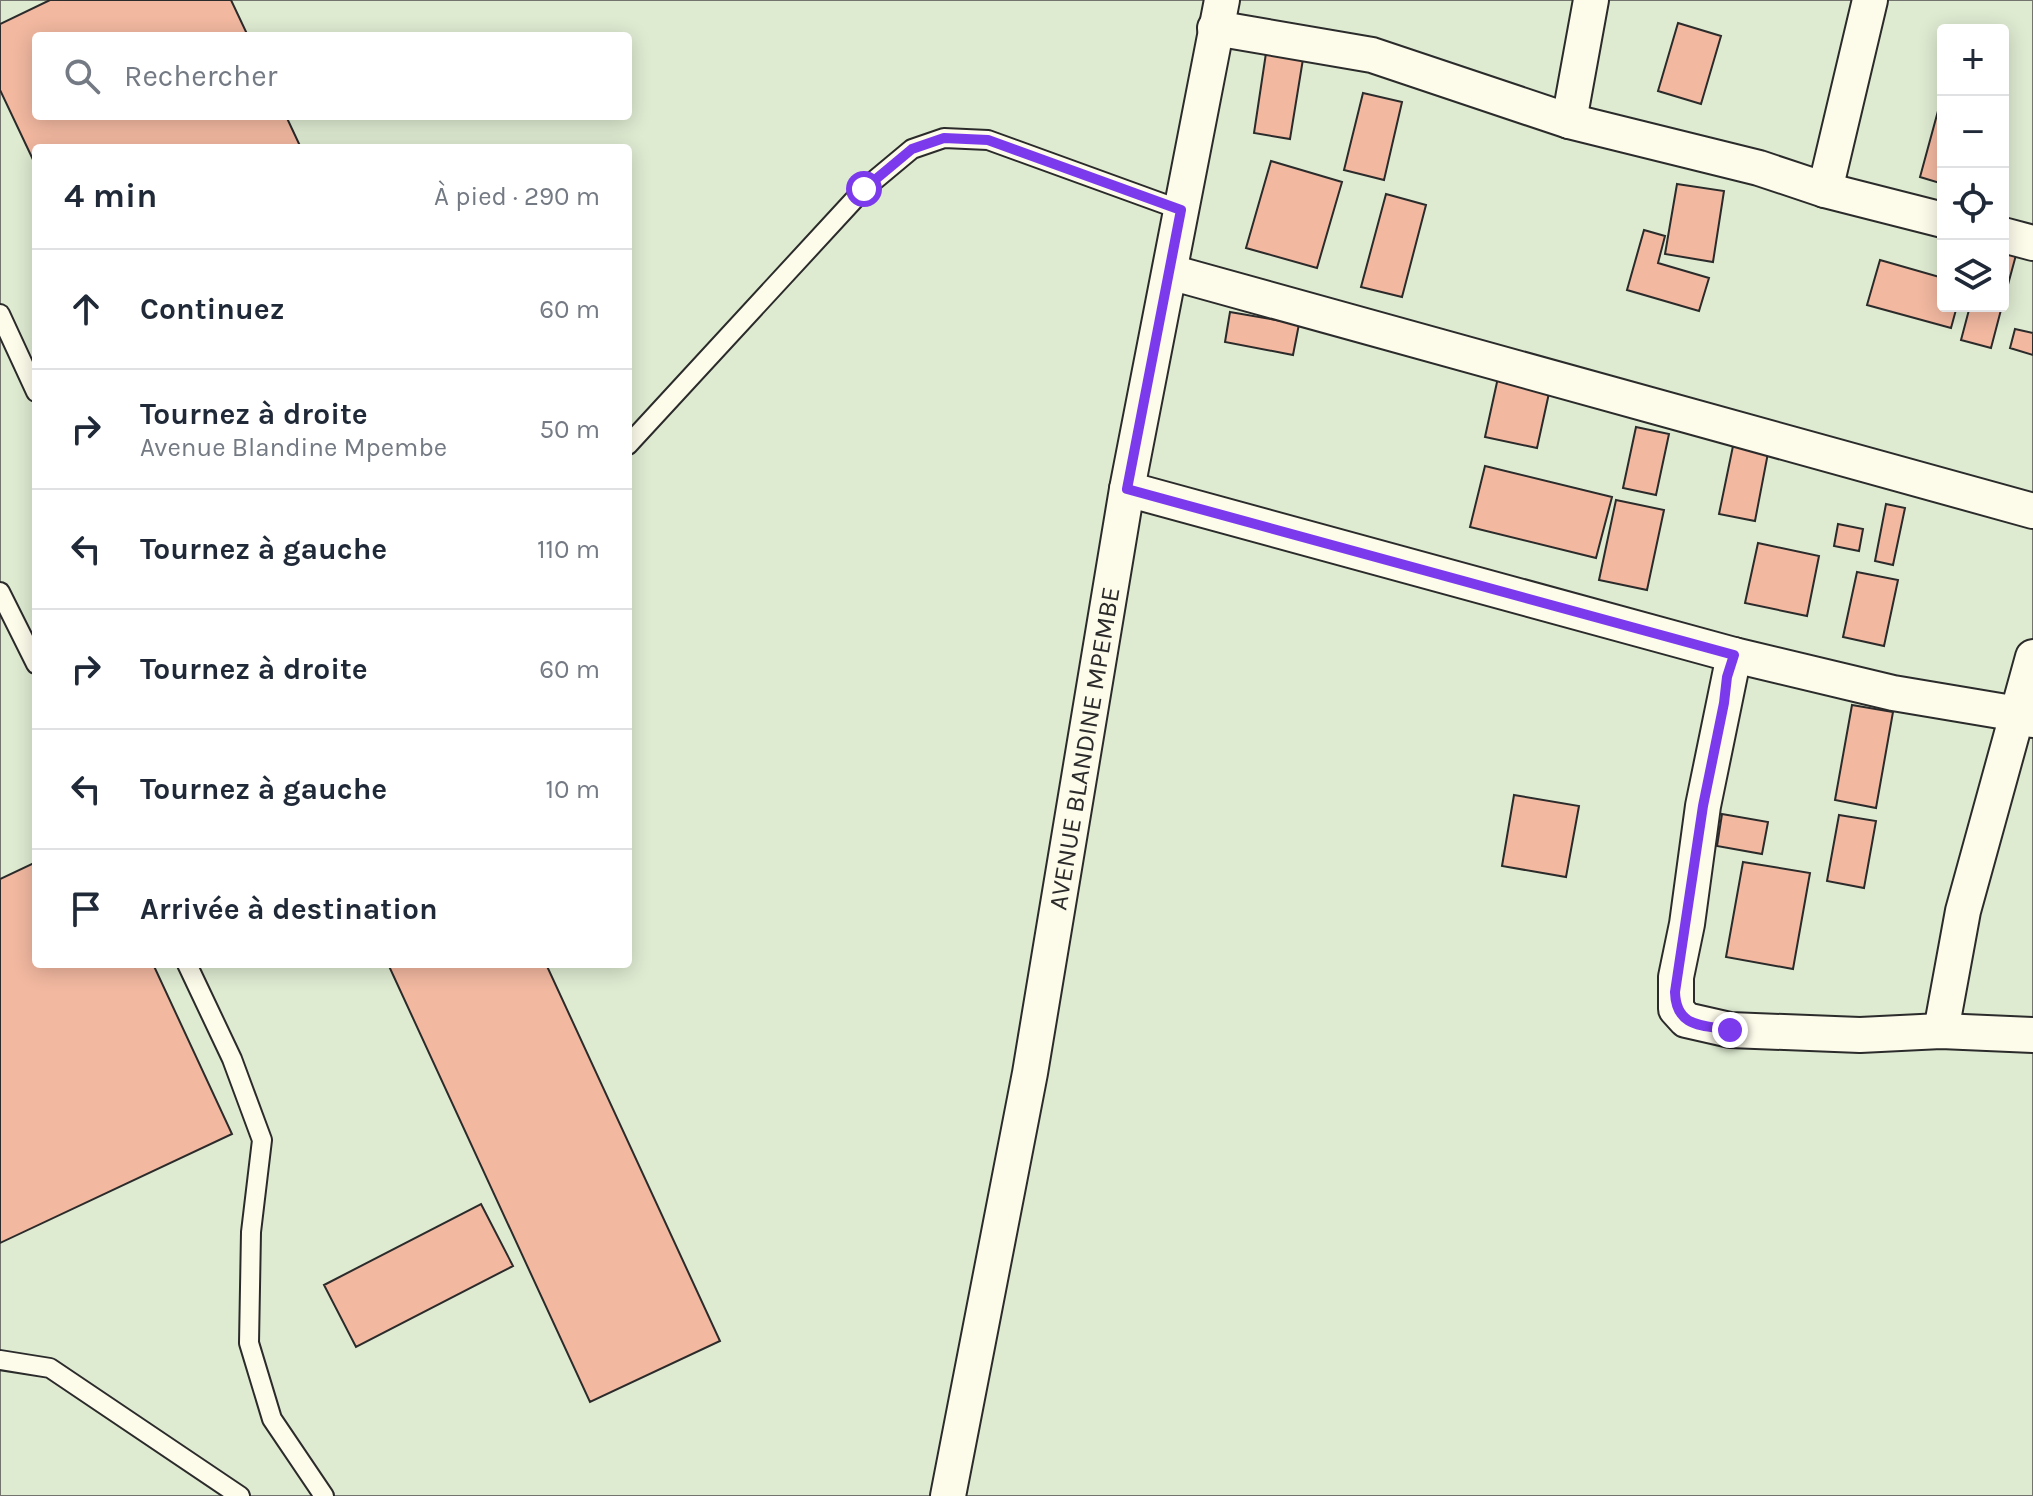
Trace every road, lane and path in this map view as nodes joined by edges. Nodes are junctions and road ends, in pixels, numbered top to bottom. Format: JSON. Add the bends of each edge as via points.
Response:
{"nodes":[{"id":1,"x":1591,"y":0,"type":"edge"},
{"id":2,"x":1870,"y":0,"type":"edge"},
{"id":3,"x":1218,"y":14,"type":"edge"},
{"id":4,"x":1569,"y":121,"type":"junction"},
{"id":5,"x":1825,"y":190,"type":"junction"},
{"id":6,"x":1181,"y":210,"type":"junction"},
{"id":7,"x":1937,"y":218,"type":"edge"},
{"id":8,"x":2009,"y":237,"type":"edge"},
{"id":9,"x":2033,"y":243,"type":"edge"},
{"id":10,"x":1170,"y":272,"type":"junction"},
{"id":11,"x":0,"y":314,"type":"edge"},
{"id":12,"x":32,"y":383,"type":"edge"},
{"id":13,"x":632,"y":441,"type":"edge"},
{"id":14,"x":1127,"y":489,"type":"junction"},
{"id":15,"x":2033,"y":511,"type":"edge"},
{"id":16,"x":0,"y":592,"type":"edge"},
{"id":17,"x":1734,"y":655,"type":"junction"},
{"id":18,"x":32,"y":656,"type":"edge"},
{"id":19,"x":2033,"y":657,"type":"edge"},
{"id":20,"x":2025,"y":717,"type":"edge"},
{"id":21,"x":189,"y":968,"type":"edge"},
{"id":22,"x":1941,"y":1031,"type":"junction"},
{"id":23,"x":2033,"y":1035,"type":"edge"},
{"id":24,"x":0,"y":1360,"type":"edge"},
{"id":25,"x":240,"y":1496,"type":"edge"},
{"id":26,"x":324,"y":1496,"type":"edge"},
{"id":27,"x":948,"y":1496,"type":"edge"}],
"edges":[{"from":1,"to":4,"type":"street"},
{"from":2,"to":5,"type":"street"},
{"from":3,"to":4,"type":"street","via":[[1372,55]]},
{"from":3,"to":6,"type":"street","name":"AVENUE BLANDINE MPEMBE"},
{"from":4,"to":5,"type":"street","via":[[1759,168]]},
{"from":5,"to":7,"type":"street"},
{"from":6,"to":10,"type":"street","name":"AVENUE BLANDINE MPEMBE"},
{"from":6,"to":13,"type":"lane","via":[[988,140],[944,138],[912,149],[864,189]]},
{"from":8,"to":9,"type":"street"},
{"from":10,"to":14,"type":"street","name":"AVENUE BLANDINE MPEMBE"},
{"from":10,"to":15,"type":"street"},
{"from":11,"to":12,"type":"lane"},
{"from":14,"to":17,"type":"street"},
{"from":14,"to":27,"type":"street","name":"AVENUE BLANDINE MPEMBE","via":[[1030,1073]]},
{"from":16,"to":18,"type":"lane"},
{"from":17,"to":20,"type":"street","via":[[1893,693]]},
{"from":17,"to":22,"type":"street","via":[[1703,806],[1676,977],[1676,1009],[1686,1020],[1730,1030],[1860,1035]]},
{"from":19,"to":20,"type":"street"},
{"from":20,"to":22,"type":"street","via":[[1963,911]]},
{"from":21,"to":26,"type":"lane","via":[[232,1059],[262,1140],[251,1232],[249,1343],[272,1419]]},
{"from":22,"to":23,"type":"street"},
{"from":24,"to":25,"type":"lane","via":[[50,1368]]}]}
